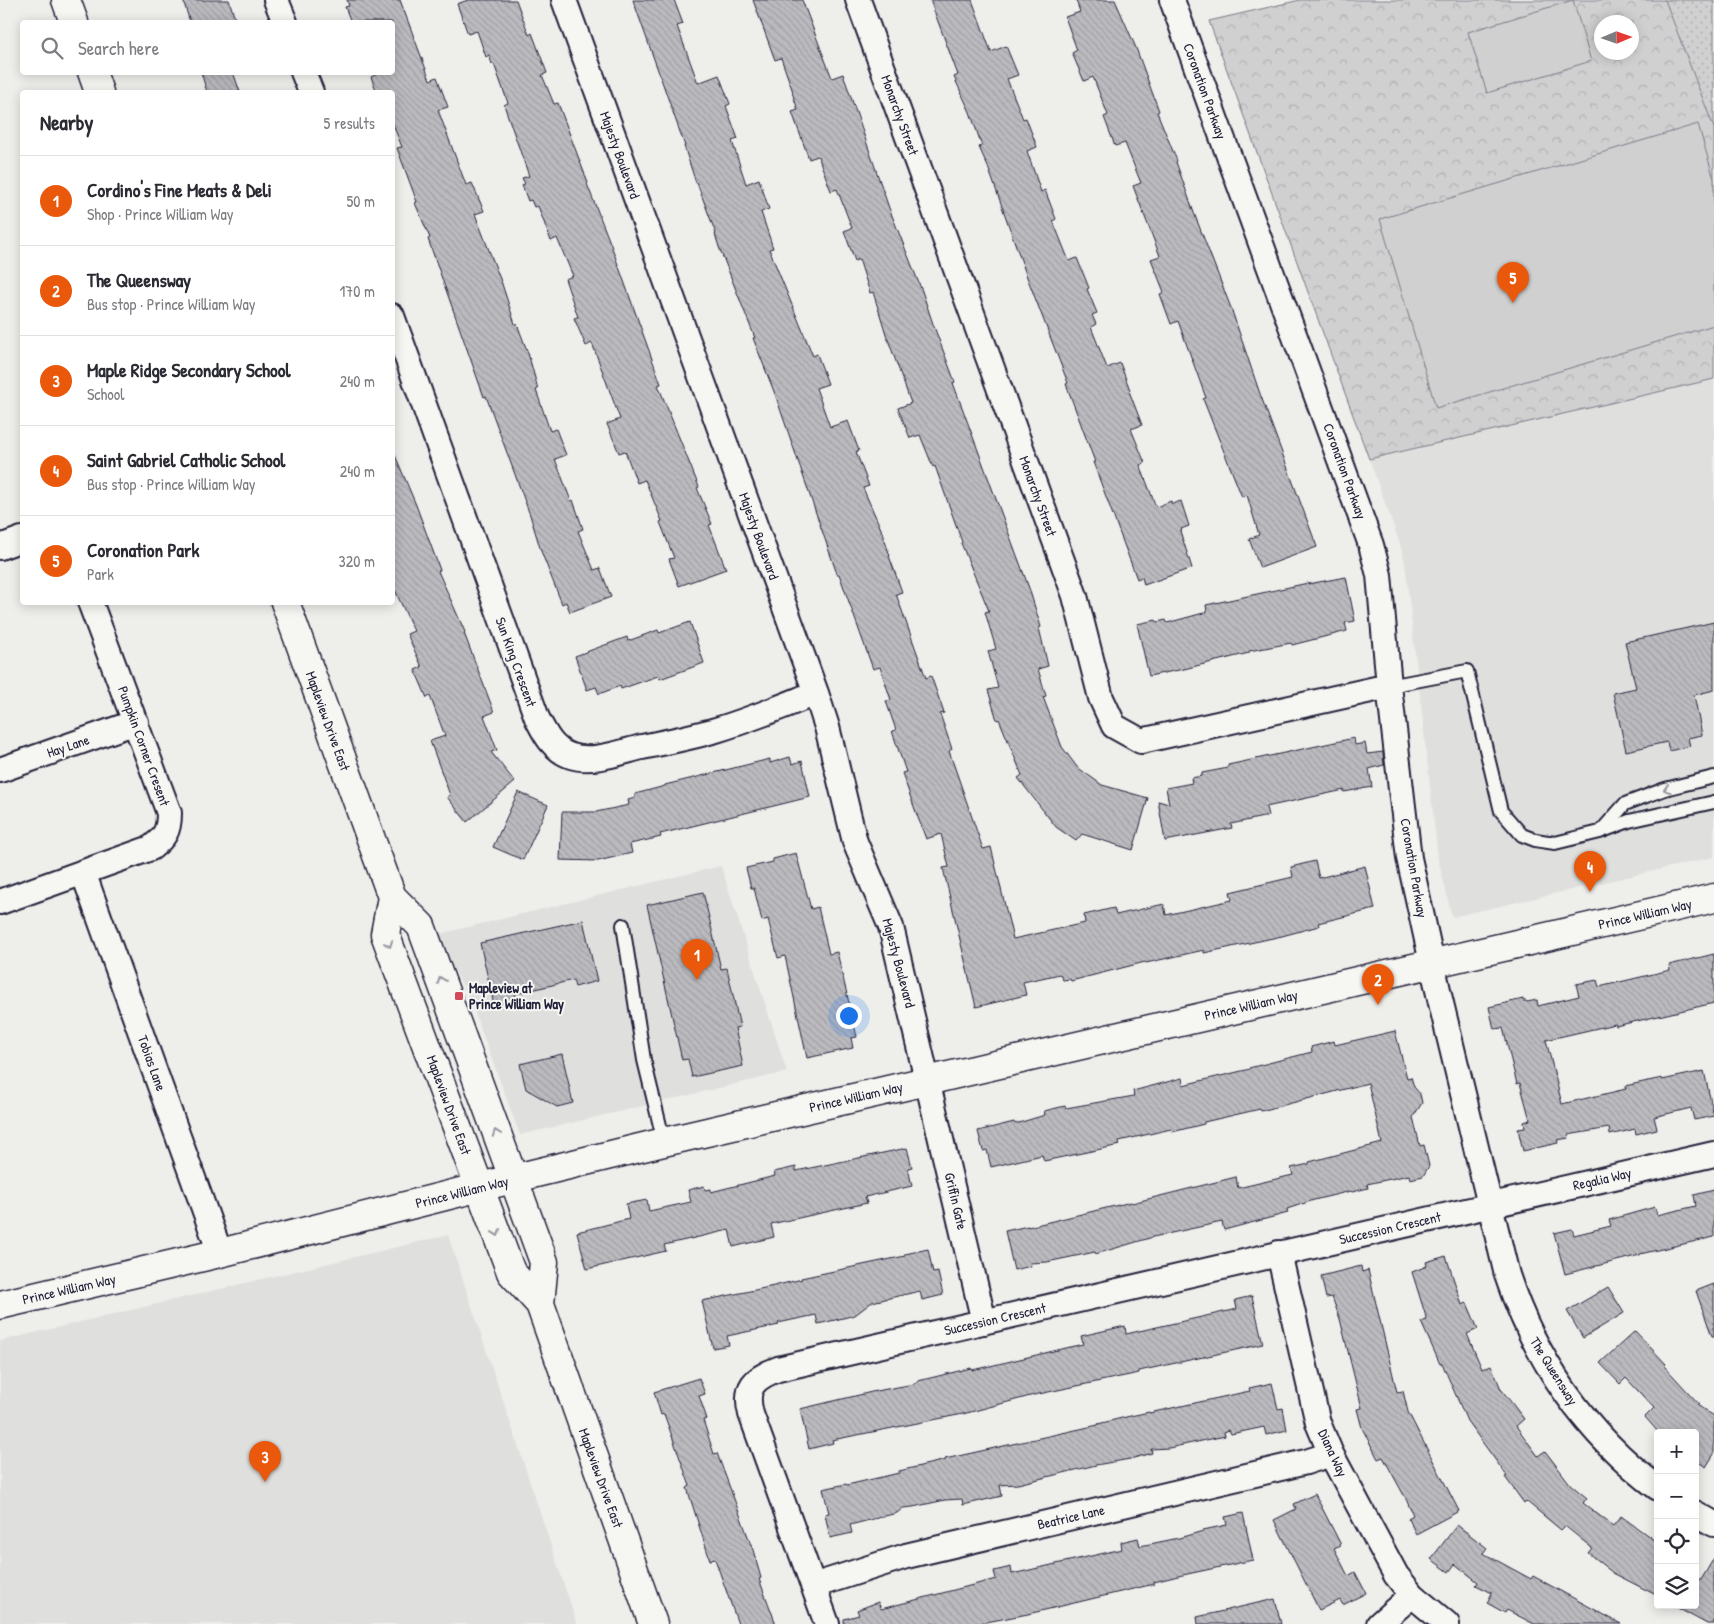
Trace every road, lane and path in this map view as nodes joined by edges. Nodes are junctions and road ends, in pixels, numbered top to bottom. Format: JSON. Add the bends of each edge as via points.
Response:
{"nodes":[{"id":1,"x":66,"y":0,"type":"edge"},
{"id":2,"x":276,"y":0,"type":"edge"},
{"id":3,"x":564,"y":0,"type":"edge"},
{"id":4,"x":858,"y":0,"type":"edge"},
{"id":5,"x":1172,"y":0,"type":"edge"},
{"id":6,"x":73,"y":20,"type":"edge"},
{"id":7,"x":284,"y":20,"type":"edge"},
{"id":8,"x":93,"y":75,"type":"edge"},
{"id":9,"x":304,"y":75,"type":"edge"},
{"id":10,"x":98,"y":90,"type":"edge"},
{"id":11,"x":310,"y":90,"type":"edge"},
{"id":12,"x":395,"y":324,"type":"edge"},
{"id":13,"x":20,"y":540,"type":"edge"},
{"id":14,"x":0,"y":547,"type":"edge"},
{"id":15,"x":91,"y":605,"type":"edge"},
{"id":16,"x":286,"y":605,"type":"edge"},
{"id":17,"x":1389,"y":686,"type":"junction"},
{"id":18,"x":816,"y":693,"type":"junction"},
{"id":19,"x":136,"y":722,"type":"junction"},
{"id":20,"x":0,"y":770,"type":"edge"},
{"id":21,"x":1714,"y":777,"type":"edge"},
{"id":22,"x":1714,"y":802,"type":"edge"},
{"id":23,"x":1600,"y":832,"type":"junction"},
{"id":24,"x":83,"y":872,"type":"junction"},
{"id":25,"x":392,"y":897,"type":"junction"},
{"id":26,"x":1714,"y":898,"type":"edge"},
{"id":27,"x":0,"y":902,"type":"edge"},
{"id":28,"x":623,"y":925,"type":"dead end"},
{"id":29,"x":1432,"y":963,"type":"junction"},
{"id":30,"x":928,"y":1079,"type":"junction"},
{"id":31,"x":664,"y":1142,"type":"junction"},
{"id":32,"x":1714,"y":1154,"type":"edge"},
{"id":33,"x":513,"y":1179,"type":"junction"},
{"id":34,"x":480,"y":1188,"type":"junction"},
{"id":35,"x":1490,"y":1204,"type":"junction"},
{"id":36,"x":220,"y":1253,"type":"junction"},
{"id":37,"x":1278,"y":1253,"type":"junction"},
{"id":38,"x":540,"y":1304,"type":"junction"},
{"id":39,"x":0,"y":1305,"type":"edge"},
{"id":40,"x":984,"y":1322,"type":"junction"},
{"id":41,"x":1331,"y":1454,"type":"junction"},
{"id":42,"x":1654,"y":1485,"type":"edge"},
{"id":43,"x":1699,"y":1515,"type":"edge"},
{"id":44,"x":1714,"y":1524,"type":"edge"},
{"id":45,"x":813,"y":1586,"type":"junction"},
{"id":46,"x":1412,"y":1595,"type":"junction"},
{"id":47,"x":653,"y":1624,"type":"edge"},
{"id":48,"x":827,"y":1624,"type":"edge"},
{"id":49,"x":1379,"y":1624,"type":"edge"},
{"id":50,"x":1446,"y":1624,"type":"edge"}],
"edges":[{"from":1,"to":6,"type":"street"},
{"from":2,"to":7,"type":"street"},
{"from":3,"to":18,"type":"street","name":"Majesty Boulevard"},
{"from":4,"to":17,"type":"street","name":"Monarchy Street","via":[[1075,596],[1101,698],[1114,726],[1141,741]]},
{"from":5,"to":17,"type":"street","name":"Coronation Parkway","via":[[1371,545],[1379,575]]},
{"from":8,"to":10,"type":"street"},
{"from":9,"to":11,"type":"street"},
{"from":12,"to":18,"type":"street","name":"Sun King Crescent","via":[[536,718],[547,738],[560,751],[573,757],[592,758],[617,753],[714,730]]},
{"from":13,"to":14,"type":"street"},
{"from":15,"to":19,"type":"street","name":"Pumpkin Corner Cresent"},
{"from":16,"to":25,"type":"street","name":"Mapleview Drive East"},
{"from":17,"to":23,"type":"lane","via":[[1468,671],[1501,811],[1513,826],[1534,840],[1555,843]]},
{"from":17,"to":29,"type":"street","name":"Coronation Parkway","via":[[1409,858]]},
{"from":18,"to":30,"type":"street","name":"Majesty Boulevard","via":[[855,842],[892,927]]},
{"from":19,"to":20,"type":"street","name":"Hay Lane"},
{"from":19,"to":24,"type":"street","name":"Pumpkin Corner Cresent","via":[[168,813],[169,826],[162,840],[151,848]]},
{"from":21,"to":23,"type":"lane","one_way":true,"via":[[1665,789],[1625,804]]},
{"from":22,"to":23,"type":"lane"},
{"from":24,"to":27,"type":"street","name":"Pumpkin Corner Cresent"},
{"from":24,"to":36,"type":"street","name":"Tobias Lane"},
{"from":33,"to":25,"type":"street","name":"Mapleview Drive East","one_way":true,"via":[[421,926]]},
{"from":25,"to":34,"type":"street","name":"Mapleview Drive East","one_way":true,"via":[[385,934]]},
{"from":26,"to":29,"type":"street","name":"Prince William Way"},
{"from":28,"to":31,"type":"lane","via":[[644,1060]]},
{"from":29,"to":30,"type":"street","name":"Prince William Way"},
{"from":29,"to":35,"type":"street","name":"The Queensway"},
{"from":30,"to":31,"type":"street","name":"Prince William Way"},
{"from":30,"to":40,"type":"street","name":"Griffin Gate"},
{"from":31,"to":33,"type":"street","name":"Prince William Way"},
{"from":32,"to":35,"type":"street","name":"Regalia Way"},
{"from":33,"to":34,"type":"street","name":"Prince William Way"},
{"from":33,"to":38,"type":"street","name":"Mapleview Drive East","via":[[544,1262]]},
{"from":34,"to":36,"type":"street","name":"Prince William Way"},
{"from":34,"to":38,"type":"street","name":"Mapleview Drive East","one_way":true,"via":[[511,1272]]},
{"from":35,"to":37,"type":"street","name":"Succession Crescent"},
{"from":35,"to":42,"type":"street","name":"The Queensway","via":[[1516,1302],[1548,1368],[1601,1437]]},
{"from":36,"to":39,"type":"street","name":"Prince William Way"},
{"from":37,"to":40,"type":"street","name":"Succession Crescent"},
{"from":37,"to":41,"type":"street","name":"Diana Way","via":[[1318,1423]]},
{"from":38,"to":47,"type":"street","name":"Mapleview Drive East"},
{"from":40,"to":45,"type":"street","name":"Succession Crescent","via":[[778,1370],[762,1375],[754,1383],[749,1391],[750,1414]]},
{"from":41,"to":45,"type":"street","name":"Beatrice Lane","via":[[906,1556]]},
{"from":41,"to":46,"type":"street","name":"Diana Way","via":[[1396,1575]]},
{"from":43,"to":44,"type":"street"},
{"from":45,"to":48,"type":"street","name":"Succession Crescent"},
{"from":46,"to":49,"type":"street"},
{"from":46,"to":50,"type":"street","name":"Diana Way"}]}
